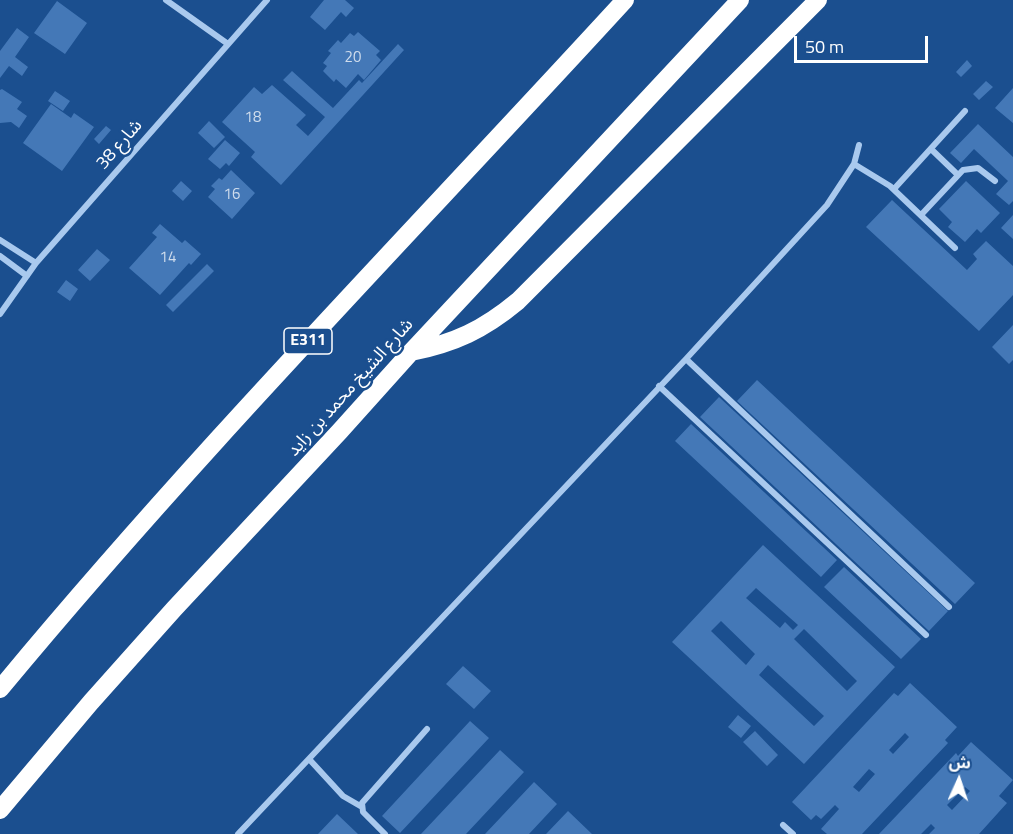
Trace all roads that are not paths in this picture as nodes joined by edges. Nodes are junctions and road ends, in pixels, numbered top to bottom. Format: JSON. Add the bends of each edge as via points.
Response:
{"nodes":[{"id":1,"x":166,"y":0,"type":"edge"},
{"id":2,"x":267,"y":0,"type":"edge"},
{"id":3,"x":625,"y":0,"type":"edge"},
{"id":4,"x":740,"y":0,"type":"edge"},
{"id":5,"x":818,"y":0,"type":"edge"},
{"id":6,"x":228,"y":44,"type":"junction"},
{"id":7,"x":965,"y":111,"type":"dead end"},
{"id":8,"x":860,"y":145,"type":"dead end"},
{"id":9,"x":931,"y":149,"type":"junction"},
{"id":10,"x":854,"y":164,"type":"junction"},
{"id":11,"x":958,"y":175,"type":"junction"},
{"id":12,"x":995,"y":181,"type":"dead end"},
{"id":13,"x":894,"y":189,"type":"junction"},
{"id":14,"x":921,"y":215,"type":"junction"},
{"id":15,"x":0,"y":240,"type":"edge"},
{"id":16,"x":955,"y":248,"type":"dead end"},
{"id":17,"x":0,"y":256,"type":"edge"},
{"id":18,"x":36,"y":263,"type":"junction"},
{"id":19,"x":27,"y":276,"type":"junction"},
{"id":20,"x":0,"y":314,"type":"edge"},
{"id":21,"x":411,"y":352,"type":"junction"},
{"id":22,"x":686,"y":359,"type":"junction"},
{"id":23,"x":659,"y":386,"type":"junction"},
{"id":24,"x":949,"y":607,"type":"dead end"},
{"id":25,"x":926,"y":635,"type":"dead end"},
{"id":26,"x":0,"y":689,"type":"edge"},
{"id":27,"x":428,"y":729,"type":"dead end"},
{"id":28,"x":309,"y":759,"type":"junction"},
{"id":29,"x":362,"y":807,"type":"junction"},
{"id":30,"x":0,"y":810,"type":"edge"},
{"id":31,"x":783,"y":825,"type":"dead end"},
{"id":32,"x":238,"y":834,"type":"edge"},
{"id":33,"x":385,"y":834,"type":"edge"},
{"id":34,"x":793,"y":834,"type":"edge"}],
"edges":[{"from":1,"to":6,"type":"street"},
{"from":2,"to":6,"type":"street","name":"شارع 38"},
{"from":3,"to":26,"type":"highway","number":"E311","via":[[230,425]]},
{"from":4,"to":21,"type":"highway","name":"شارع الشيخ محمد بن زايد"},
{"from":5,"to":21,"type":"highway","via":[[495,321],[469,336]]},
{"from":6,"to":18,"type":"street","name":"شارع 38"},
{"from":7,"to":9,"type":"street"},
{"from":8,"to":10,"type":"street"},
{"from":9,"to":11,"type":"street"},
{"from":9,"to":13,"type":"street"},
{"from":10,"to":13,"type":"street"},
{"from":10,"to":22,"type":"street","via":[[827,205]]},
{"from":11,"to":12,"type":"street","via":[[968,168],[978,168]]},
{"from":11,"to":14,"type":"street"},
{"from":13,"to":14,"type":"street"},
{"from":14,"to":16,"type":"street"},
{"from":15,"to":18,"type":"street"},
{"from":17,"to":19,"type":"street"},
{"from":18,"to":19,"type":"street","name":"شارع 38"},
{"from":19,"to":20,"type":"street","name":"شارع 38"},
{"from":21,"to":30,"type":"highway","name":"شارع الشيخ محمد بن زايد","via":[[174,609]]},
{"from":22,"to":23,"type":"street"},
{"from":22,"to":24,"type":"street"},
{"from":23,"to":25,"type":"street"},
{"from":23,"to":28,"type":"street"},
{"from":27,"to":29,"type":"street"},
{"from":28,"to":29,"type":"street","via":[[343,796]]},
{"from":28,"to":32,"type":"street"},
{"from":29,"to":33,"type":"street","via":[[365,816]]},
{"from":31,"to":34,"type":"street"}]}
